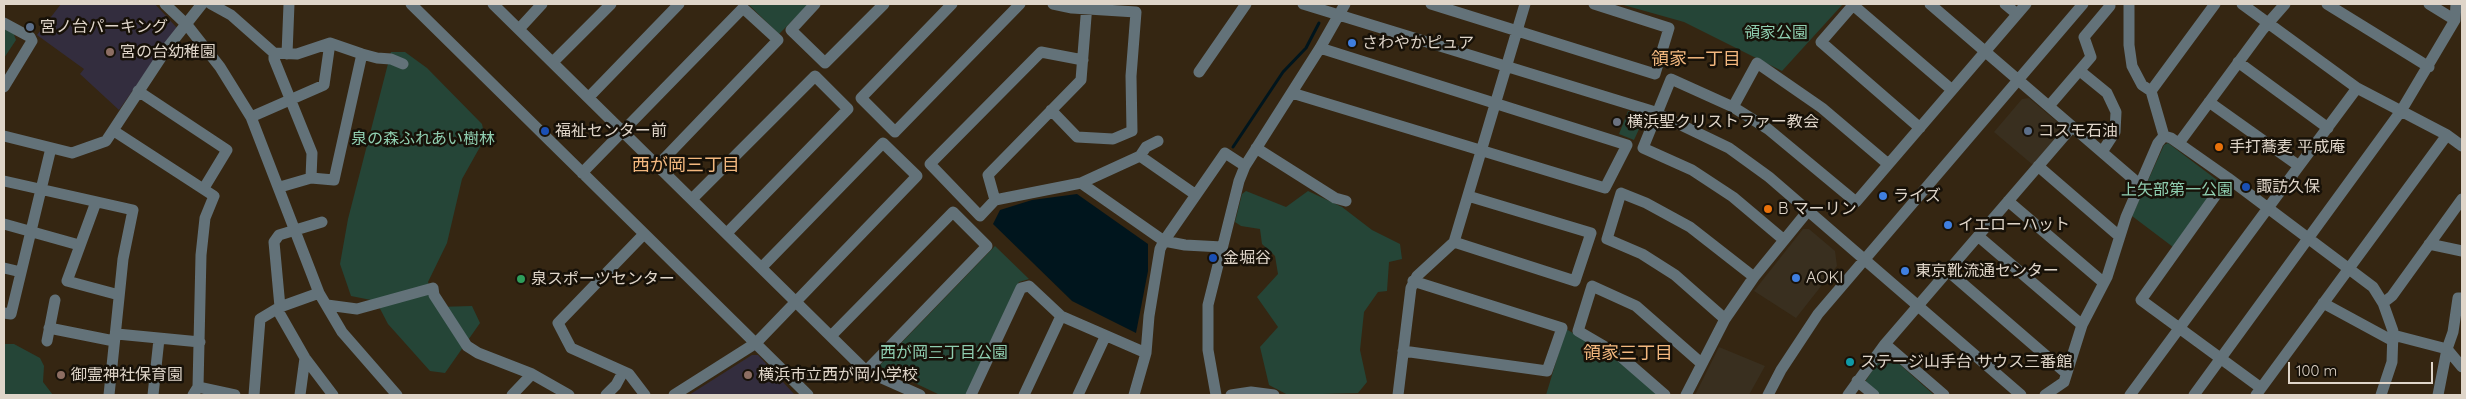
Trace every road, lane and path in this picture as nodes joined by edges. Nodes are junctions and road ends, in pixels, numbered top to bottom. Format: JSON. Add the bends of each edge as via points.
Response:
{"nodes":[{"id":1,"x":165,"y":4,"type":"edge"},
{"id":2,"x":202,"y":4,"type":"edge"},
{"id":3,"x":211,"y":4,"type":"edge"},
{"id":4,"x":289,"y":4,"type":"edge"},
{"id":5,"x":411,"y":4,"type":"edge"},
{"id":6,"x":493,"y":4,"type":"edge"},
{"id":7,"x":542,"y":4,"type":"edge"},
{"id":8,"x":611,"y":4,"type":"edge"},
{"id":9,"x":679,"y":4,"type":"edge"},
{"id":10,"x":815,"y":4,"type":"edge"},
{"id":11,"x":884,"y":4,"type":"edge"},
{"id":12,"x":952,"y":4,"type":"edge"},
{"id":13,"x":1020,"y":4,"type":"edge"},
{"id":14,"x":1053,"y":4,"type":"edge"},
{"id":15,"x":1246,"y":4,"type":"edge"},
{"id":16,"x":1303,"y":4,"type":"edge"},
{"id":17,"x":1345,"y":4,"type":"edge"},
{"id":18,"x":1431,"y":4,"type":"edge"},
{"id":19,"x":1524,"y":4,"type":"edge"},
{"id":20,"x":1594,"y":4,"type":"edge"},
{"id":21,"x":1853,"y":4,"type":"edge"},
{"id":22,"x":1930,"y":4,"type":"edge"},
{"id":23,"x":2005,"y":4,"type":"edge"},
{"id":24,"x":2026,"y":4,"type":"edge"},
{"id":25,"x":2083,"y":4,"type":"edge"},
{"id":26,"x":2129,"y":4,"type":"edge"},
{"id":27,"x":2214,"y":4,"type":"edge"},
{"id":28,"x":2242,"y":4,"type":"edge"},
{"id":29,"x":2285,"y":4,"type":"edge"},
{"id":30,"x":2328,"y":4,"type":"edge"},
{"id":31,"x":2429,"y":4,"type":"edge"},
{"id":32,"x":2456,"y":4,"type":"edge"},
{"id":33,"x":1087,"y":6,"type":"edge"},
{"id":34,"x":2110,"y":6,"type":"dead end"},
{"id":35,"x":2017,"y":14,"type":"junction"},
{"id":36,"x":1340,"y":15,"type":"junction"},
{"id":37,"x":2455,"y":20,"type":"junction"},
{"id":38,"x":4,"y":23,"type":"edge"},
{"id":39,"x":2268,"y":23,"type":"junction"},
{"id":40,"x":186,"y":25,"type":"junction"},
{"id":41,"x":519,"y":28,"type":"junction"},
{"id":42,"x":1517,"y":31,"type":"junction"},
{"id":43,"x":330,"y":43,"type":"junction"},
{"id":44,"x":1320,"y":48,"type":"junction"},
{"id":45,"x":1985,"y":51,"type":"junction"},
{"id":46,"x":274,"y":53,"type":"junction"},
{"id":47,"x":287,"y":54,"type":"junction"},
{"id":48,"x":362,"y":54,"type":"junction"},
{"id":49,"x":1083,"y":60,"type":"junction"},
{"id":50,"x":553,"y":62,"type":"junction"},
{"id":51,"x":2238,"y":62,"type":"junction"},
{"id":52,"x":403,"y":64,"type":"dead end"},
{"id":53,"x":1506,"y":67,"type":"junction"},
{"id":54,"x":2429,"y":67,"type":"junction"},
{"id":55,"x":2080,"y":71,"type":"junction"},
{"id":56,"x":1199,"y":72,"type":"dead end"},
{"id":57,"x":2017,"y":79,"type":"junction"},
{"id":58,"x":4,"y":87,"type":"edge"},
{"id":59,"x":2357,"y":88,"type":"junction"},
{"id":60,"x":1952,"y":90,"type":"junction"},
{"id":61,"x":2151,"y":91,"type":"junction"},
{"id":62,"x":138,"y":92,"type":"junction"},
{"id":63,"x":1292,"y":93,"type":"junction"},
{"id":64,"x":589,"y":97,"type":"junction"},
{"id":65,"x":291,"y":100,"type":"junction"},
{"id":66,"x":2210,"y":102,"type":"junction"},
{"id":67,"x":1496,"y":103,"type":"junction"},
{"id":68,"x":2049,"y":106,"type":"junction"},
{"id":69,"x":1733,"y":107,"type":"junction"},
{"id":70,"x":1051,"y":110,"type":"junction"},
{"id":71,"x":2401,"y":112,"type":"junction"},
{"id":72,"x":1658,"y":114,"type":"junction"},
{"id":73,"x":251,"y":117,"type":"junction"},
{"id":74,"x":2072,"y":127,"type":"junction"},
{"id":75,"x":1920,"y":128,"type":"junction"},
{"id":76,"x":2328,"y":128,"type":"junction"},
{"id":77,"x":624,"y":130,"type":"junction"},
{"id":78,"x":114,"y":131,"type":"junction"},
{"id":79,"x":2447,"y":135,"type":"junction"},
{"id":80,"x":4,"y":136,"type":"edge"},
{"id":81,"x":2164,"y":136,"type":"junction"},
{"id":82,"x":1158,"y":141,"type":"dead end"},
{"id":83,"x":2179,"y":143,"type":"junction"},
{"id":84,"x":2462,"y":146,"type":"edge"},
{"id":85,"x":51,"y":148,"type":"junction"},
{"id":86,"x":1256,"y":148,"type":"junction"},
{"id":87,"x":1482,"y":150,"type":"junction"},
{"id":88,"x":2102,"y":152,"type":"junction"},
{"id":89,"x":1140,"y":156,"type":"junction"},
{"id":90,"x":1888,"y":164,"type":"junction"},
{"id":91,"x":658,"y":165,"type":"junction"},
{"id":92,"x":1245,"y":166,"type":"junction"},
{"id":93,"x":2038,"y":166,"type":"junction"},
{"id":94,"x":2299,"y":166,"type":"junction"},
{"id":95,"x":582,"y":173,"type":"junction"},
{"id":96,"x":311,"y":178,"type":"junction"},
{"id":97,"x":2228,"y":178,"type":"junction"},
{"id":98,"x":4,"y":181,"type":"edge"},
{"id":99,"x":1082,"y":183,"type":"junction"},
{"id":100,"x":2139,"y":184,"type":"junction"},
{"id":101,"x":280,"y":187,"type":"junction"},
{"id":102,"x":204,"y":188,"type":"junction"},
{"id":103,"x":41,"y":190,"type":"junction"},
{"id":104,"x":1196,"y":195,"type":"junction"},
{"id":105,"x":1468,"y":196,"type":"junction"},
{"id":106,"x":692,"y":199,"type":"junction"},
{"id":107,"x":2462,"y":199,"type":"edge"},
{"id":108,"x":995,"y":200,"type":"junction"},
{"id":109,"x":1346,"y":201,"type":"dead end"},
{"id":110,"x":2008,"y":201,"type":"junction"},
{"id":111,"x":96,"y":202,"type":"junction"},
{"id":112,"x":2268,"y":208,"type":"junction"},
{"id":113,"x":1807,"y":212,"type":"junction"},
{"id":114,"x":322,"y":222,"type":"dead end"},
{"id":115,"x":4,"y":224,"type":"edge"},
{"id":116,"x":294,"y":230,"type":"junction"},
{"id":117,"x":31,"y":231,"type":"junction"},
{"id":118,"x":727,"y":233,"type":"junction"},
{"id":119,"x":644,"y":234,"type":"junction"},
{"id":120,"x":1978,"y":236,"type":"junction"},
{"id":121,"x":2119,"y":236,"type":"junction"},
{"id":122,"x":2309,"y":238,"type":"junction"},
{"id":123,"x":1784,"y":240,"type":"junction"},
{"id":124,"x":1164,"y":241,"type":"junction"},
{"id":125,"x":1454,"y":242,"type":"junction"},
{"id":126,"x":2429,"y":244,"type":"junction"},
{"id":127,"x":79,"y":245,"type":"junction"},
{"id":128,"x":1222,"y":247,"type":"junction"},
{"id":129,"x":2462,"y":251,"type":"edge"},
{"id":130,"x":1863,"y":260,"type":"junction"},
{"id":131,"x":762,"y":267,"type":"junction"},
{"id":132,"x":4,"y":268,"type":"edge"},
{"id":133,"x":2349,"y":268,"type":"junction"},
{"id":134,"x":21,"y":272,"type":"junction"},
{"id":135,"x":1948,"y":272,"type":"junction"},
{"id":136,"x":1754,"y":278,"type":"junction"},
{"id":137,"x":1413,"y":282,"type":"junction"},
{"id":138,"x":2104,"y":283,"type":"junction"},
{"id":139,"x":319,"y":293,"type":"junction"},
{"id":140,"x":119,"y":295,"type":"junction"},
{"id":141,"x":2462,"y":298,"type":"edge"},
{"id":142,"x":55,"y":300,"type":"dead end"},
{"id":143,"x":797,"y":302,"type":"junction"},
{"id":144,"x":2323,"y":303,"type":"junction"},
{"id":145,"x":2383,"y":303,"type":"junction"},
{"id":146,"x":327,"y":304,"type":"junction"},
{"id":147,"x":1918,"y":306,"type":"junction"},
{"id":148,"x":279,"y":308,"type":"junction"},
{"id":149,"x":4,"y":313,"type":"edge"},
{"id":150,"x":1061,"y":316,"type":"junction"},
{"id":151,"x":1725,"y":319,"type":"junction"},
{"id":152,"x":2082,"y":324,"type":"junction"},
{"id":153,"x":49,"y":328,"type":"junction"},
{"id":154,"x":2180,"y":328,"type":"junction"},
{"id":155,"x":831,"y":336,"type":"junction"},
{"id":156,"x":1105,"y":337,"type":"junction"},
{"id":157,"x":115,"y":338,"type":"junction"},
{"id":158,"x":2393,"y":338,"type":"junction"},
{"id":159,"x":159,"y":339,"type":"junction"},
{"id":160,"x":47,"y":341,"type":"dead end"},
{"id":161,"x":200,"y":342,"type":"junction"},
{"id":162,"x":756,"y":343,"type":"junction"},
{"id":163,"x":1885,"y":344,"type":"junction"},
{"id":164,"x":1146,"y":348,"type":"junction"},
{"id":165,"x":2447,"y":349,"type":"junction"},
{"id":166,"x":1403,"y":351,"type":"junction"},
{"id":167,"x":305,"y":358,"type":"junction"},
{"id":168,"x":2222,"y":359,"type":"junction"},
{"id":169,"x":1701,"y":363,"type":"junction"},
{"id":170,"x":2462,"y":366,"type":"edge"},
{"id":171,"x":866,"y":371,"type":"junction"},
{"id":172,"x":623,"y":372,"type":"junction"},
{"id":173,"x":2066,"y":373,"type":"junction"},
{"id":174,"x":532,"y":374,"type":"junction"},
{"id":175,"x":1857,"y":381,"type":"junction"},
{"id":176,"x":196,"y":391,"type":"edge"},
{"id":177,"x":2259,"y":392,"type":"edge"},
{"id":178,"x":221,"y":394,"type":"edge"},
{"id":179,"x":392,"y":394,"type":"edge"},
{"id":180,"x":109,"y":395,"type":"edge"},
{"id":181,"x":153,"y":395,"type":"edge"},
{"id":182,"x":234,"y":395,"type":"edge"},
{"id":183,"x":254,"y":395,"type":"edge"},
{"id":184,"x":300,"y":395,"type":"edge"},
{"id":185,"x":333,"y":395,"type":"edge"},
{"id":186,"x":512,"y":395,"type":"edge"},
{"id":187,"x":569,"y":395,"type":"edge"},
{"id":188,"x":606,"y":395,"type":"edge"},
{"id":189,"x":645,"y":395,"type":"edge"},
{"id":190,"x":674,"y":395,"type":"edge"},
{"id":191,"x":808,"y":395,"type":"edge"},
{"id":192,"x":920,"y":395,"type":"edge"},
{"id":193,"x":971,"y":395,"type":"edge"},
{"id":194,"x":1024,"y":395,"type":"edge"},
{"id":195,"x":1078,"y":395,"type":"edge"},
{"id":196,"x":1135,"y":395,"type":"edge"},
{"id":197,"x":1216,"y":395,"type":"edge"},
{"id":198,"x":1231,"y":395,"type":"edge"},
{"id":199,"x":1274,"y":395,"type":"edge"},
{"id":200,"x":1398,"y":395,"type":"edge"},
{"id":201,"x":1665,"y":395,"type":"edge"},
{"id":202,"x":1686,"y":395,"type":"edge"},
{"id":203,"x":1768,"y":395,"type":"edge"},
{"id":204,"x":1848,"y":395,"type":"edge"},
{"id":205,"x":1874,"y":395,"type":"edge"},
{"id":206,"x":1944,"y":395,"type":"edge"},
{"id":207,"x":2020,"y":395,"type":"edge"},
{"id":208,"x":2045,"y":395,"type":"edge"},
{"id":209,"x":2130,"y":395,"type":"edge"},
{"id":210,"x":2194,"y":395,"type":"edge"},
{"id":211,"x":2382,"y":395,"type":"edge"},
{"id":212,"x":2438,"y":395,"type":"edge"}],
"edges":[{"from":1,"to":40,"type":"street"},
{"from":2,"to":40,"type":"street"},
{"from":3,"to":46,"type":"street","via":[[231,16]]},
{"from":4,"to":47,"type":"street"},
{"from":5,"to":95,"type":"street"},
{"from":6,"to":41,"type":"street"},
{"from":7,"to":41,"type":"street"},
{"from":8,"to":50,"type":"street"},
{"from":9,"to":64,"type":"street"},
{"from":10,"to":11,"type":"street","via":[[791,30],[825,63]]},
{"from":12,"to":13,"type":"street","via":[[861,98],[895,132]]},
{"from":14,"to":33,"type":"street"},
{"from":15,"to":56,"type":"street"},
{"from":16,"to":36,"type":"street"},
{"from":17,"to":36,"type":"street"},
{"from":18,"to":42,"type":"street"},
{"from":19,"to":42,"type":"street"},
{"from":20,"to":42,"type":"street","via":[[1669,28],[1655,74]]},
{"from":21,"to":60,"type":"street"},
{"from":21,"to":75,"type":"street","via":[[1821,42]]},
{"from":22,"to":45,"type":"street"},
{"from":23,"to":35,"type":"street"},
{"from":24,"to":35,"type":"street"},
{"from":25,"to":57,"type":"street"},
{"from":26,"to":61,"type":"street","via":[[2132,66],[2142,86]]},
{"from":27,"to":61,"type":"street"},
{"from":28,"to":39,"type":"street"},
{"from":29,"to":39,"type":"street"},
{"from":30,"to":54,"type":"street"},
{"from":31,"to":37,"type":"street"},
{"from":32,"to":37,"type":"street"},
{"from":33,"to":49,"type":"street"},
{"from":33,"to":70,"type":"street","via":[[1136,12],[1131,76],[1132,131],[1113,139],[1077,137]]},
{"from":34,"to":55,"type":"street","via":[[2084,37],[2091,57]]},
{"from":35,"to":45,"type":"street"},
{"from":36,"to":44,"type":"street"},
{"from":36,"to":53,"type":"street"},
{"from":37,"to":54,"type":"street"},
{"from":38,"to":58,"type":"street","via":[[32,41]]},
{"from":39,"to":51,"type":"street"},
{"from":39,"to":59,"type":"street"},
{"from":40,"to":62,"type":"street"},
{"from":40,"to":73,"type":"street","via":[[220,67]]},
{"from":41,"to":50,"type":"street"},
{"from":42,"to":53,"type":"street"},
{"from":43,"to":47,"type":"street"},
{"from":43,"to":48,"type":"street"},
{"from":43,"to":65,"type":"street","via":[[324,85]]},
{"from":44,"to":63,"type":"street"},
{"from":44,"to":67,"type":"street"},
{"from":45,"to":57,"type":"street"},
{"from":45,"to":60,"type":"street"},
{"from":46,"to":47,"type":"street"},
{"from":46,"to":65,"type":"street"},
{"from":48,"to":52,"type":"street","via":[[391,58]]},
{"from":48,"to":96,"type":"street","via":[[334,180]]},
{"from":49,"to":70,"type":"street","via":[[1081,80]]},
{"from":49,"to":108,"type":"street","via":[[1042,52],[930,164],[980,216]]},
{"from":50,"to":64,"type":"street"},
{"from":51,"to":66,"type":"street"},
{"from":51,"to":76,"type":"street"},
{"from":53,"to":67,"type":"street"},
{"from":53,"to":72,"type":"street"},
{"from":54,"to":71,"type":"street"},
{"from":55,"to":68,"type":"street"},
{"from":55,"to":88,"type":"street","via":[[2107,93],[2116,112],[2115,132]]},
{"from":57,"to":68,"type":"street"},
{"from":57,"to":130,"type":"street"},
{"from":59,"to":71,"type":"street"},
{"from":59,"to":76,"type":"street"},
{"from":60,"to":75,"type":"street"},
{"from":61,"to":81,"type":"street"},
{"from":62,"to":78,"type":"street"},
{"from":62,"to":102,"type":"street","via":[[226,150]]},
{"from":63,"to":86,"type":"street"},
{"from":63,"to":87,"type":"street"},
{"from":64,"to":77,"type":"street"},
{"from":65,"to":73,"type":"street"},
{"from":65,"to":96,"type":"street","via":[[312,153]]},
{"from":66,"to":83,"type":"street"},
{"from":66,"to":94,"type":"street"},
{"from":67,"to":87,"type":"street"},
{"from":67,"to":87,"type":"street","via":[[1626,144],[1605,188]]},
{"from":68,"to":74,"type":"street"},
{"from":69,"to":72,"type":"street","via":[[1671,79]]},
{"from":69,"to":90,"type":"street","via":[[1768,128],[1856,202]]},
{"from":69,"to":90,"type":"street","via":[[1757,63],[1822,108]]},
{"from":70,"to":108,"type":"street","via":[[988,175]]},
{"from":71,"to":79,"type":"street"},
{"from":71,"to":122,"type":"street"},
{"from":72,"to":113,"type":"street","via":[[1729,148],[1769,177]]},
{"from":72,"to":123,"type":"street","via":[[1643,148],[1692,170],[1733,197]]},
{"from":73,"to":101,"type":"street"},
{"from":74,"to":88,"type":"street"},
{"from":74,"to":93,"type":"street"},
{"from":75,"to":90,"type":"street"},
{"from":76,"to":94,"type":"street"},
{"from":77,"to":91,"type":"street"},
{"from":77,"to":91,"type":"street","via":[[743,8],[778,40]]},
{"from":77,"to":95,"type":"street"},
{"from":78,"to":85,"type":"street","via":[[106,141],[72,153]]},
{"from":78,"to":102,"type":"street"},
{"from":79,"to":84,"type":"street"},
{"from":79,"to":133,"type":"street"},
{"from":80,"to":85,"type":"street"},
{"from":81,"to":83,"type":"street"},
{"from":81,"to":100,"type":"street"},
{"from":82,"to":89,"type":"street","via":[[1146,147]]},
{"from":83,"to":97,"type":"street"},
{"from":85,"to":103,"type":"street"},
{"from":86,"to":92,"type":"street"},
{"from":86,"to":109,"type":"street","via":[[1335,198]]},
{"from":87,"to":105,"type":"street"},
{"from":88,"to":100,"type":"street"},
{"from":89,"to":99,"type":"street"},
{"from":89,"to":104,"type":"street"},
{"from":91,"to":106,"type":"street"},
{"from":92,"to":104,"type":"street","via":[[1225,153]]},
{"from":92,"to":128,"type":"street"},
{"from":93,"to":110,"type":"street"},
{"from":93,"to":121,"type":"street"},
{"from":94,"to":112,"type":"street"},
{"from":95,"to":119,"type":"street"},
{"from":96,"to":101,"type":"street"},
{"from":97,"to":112,"type":"street"},
{"from":97,"to":154,"type":"street","via":[[2141,300]]},
{"from":98,"to":103,"type":"street"},
{"from":99,"to":108,"type":"street"},
{"from":99,"to":124,"type":"street"},
{"from":100,"to":121,"type":"street"},
{"from":101,"to":116,"type":"street"},
{"from":102,"to":161,"type":"street","via":[[214,196],[205,218]]},
{"from":103,"to":111,"type":"street"},
{"from":103,"to":117,"type":"street"},
{"from":104,"to":124,"type":"street"},
{"from":105,"to":125,"type":"street"},
{"from":105,"to":125,"type":"street","via":[[1591,233],[1575,281]]},
{"from":106,"to":118,"type":"street"},
{"from":106,"to":118,"type":"street","via":[[815,76],[822,82],[848,109]]},
{"from":107,"to":126,"type":"street"},
{"from":110,"to":120,"type":"street"},
{"from":110,"to":138,"type":"street"},
{"from":111,"to":127,"type":"street"},
{"from":111,"to":140,"type":"street","via":[[133,210]]},
{"from":112,"to":122,"type":"street"},
{"from":112,"to":154,"type":"street"},
{"from":113,"to":123,"type":"street"},
{"from":113,"to":130,"type":"street"},
{"from":114,"to":116,"type":"street"},
{"from":115,"to":117,"type":"street"},
{"from":116,"to":139,"type":"street"},
{"from":116,"to":148,"type":"street","via":[[279,235],[274,242]]},
{"from":117,"to":127,"type":"street"},
{"from":117,"to":134,"type":"street"},
{"from":118,"to":131,"type":"street"},
{"from":119,"to":162,"type":"street"},
{"from":119,"to":172,"type":"street","via":[[558,323],[571,348]]},
{"from":120,"to":135,"type":"street"},
{"from":120,"to":152,"type":"street"},
{"from":121,"to":138,"type":"street"},
{"from":122,"to":133,"type":"street"},
{"from":122,"to":168,"type":"street"},
{"from":123,"to":136,"type":"street"},
{"from":124,"to":128,"type":"street"},
{"from":124,"to":164,"type":"street","via":[[1160,249]]},
{"from":125,"to":137,"type":"street"},
{"from":126,"to":129,"type":"street"},
{"from":126,"to":145,"type":"street","via":[[2392,296]]},
{"from":127,"to":140,"type":"street","via":[[67,280]]},
{"from":128,"to":197,"type":"street","via":[[1206,328]]},
{"from":130,"to":147,"type":"street"},
{"from":130,"to":203,"type":"street","via":[[1799,342]]},
{"from":131,"to":143,"type":"street"},
{"from":131,"to":143,"type":"street","via":[[883,143],[917,176]]},
{"from":132,"to":134,"type":"street"},
{"from":133,"to":144,"type":"street"},
{"from":133,"to":145,"type":"street","via":[[2372,287]]},
{"from":134,"to":149,"type":"street","via":[[11,314]]},
{"from":135,"to":147,"type":"street"},
{"from":135,"to":173,"type":"street"},
{"from":136,"to":151,"type":"street"},
{"from":136,"to":151,"type":"street","via":[[1690,227],[1621,193],[1607,239],[1642,254],[1675,275]]},
{"from":137,"to":166,"type":"street"},
{"from":137,"to":166,"type":"street","via":[[1562,328],[1547,371]]},
{"from":138,"to":152,"type":"street"},
{"from":139,"to":146,"type":"street"},
{"from":139,"to":148,"type":"street"},
{"from":140,"to":157,"type":"street"},
{"from":141,"to":165,"type":"street","via":[[2458,298]]},
{"from":142,"to":153,"type":"street"},
{"from":143,"to":155,"type":"street"},
{"from":143,"to":162,"type":"street"},
{"from":144,"to":158,"type":"street"},
{"from":144,"to":177,"type":"street"},
{"from":145,"to":158,"type":"street"},
{"from":146,"to":174,"type":"street","via":[[357,309],[433,288],[434,295],[467,346]]},
{"from":146,"to":179,"type":"street","via":[[342,332]]},
{"from":147,"to":163,"type":"street"},
{"from":147,"to":207,"type":"street"},
{"from":148,"to":167,"type":"street"},
{"from":148,"to":183,"type":"street","via":[[260,319]]},
{"from":150,"to":156,"type":"street"},
{"from":150,"to":193,"type":"street","via":[[1029,286],[1021,288]]},
{"from":150,"to":194,"type":"street"},
{"from":151,"to":169,"type":"street"},
{"from":152,"to":173,"type":"street"},
{"from":153,"to":157,"type":"street"},
{"from":153,"to":160,"type":"street"},
{"from":154,"to":168,"type":"street"},
{"from":154,"to":209,"type":"street"},
{"from":155,"to":171,"type":"street"},
{"from":155,"to":171,"type":"street","via":[[953,212],[986,246]]},
{"from":156,"to":164,"type":"street"},
{"from":156,"to":195,"type":"street"},
{"from":157,"to":159,"type":"street"},
{"from":157,"to":180,"type":"street"},
{"from":158,"to":165,"type":"street"},
{"from":158,"to":211,"type":"street","via":[[2392,362]]},
{"from":159,"to":161,"type":"street"},
{"from":159,"to":181,"type":"street"},
{"from":161,"to":176,"type":"street"},
{"from":162,"to":190,"type":"street"},
{"from":162,"to":191,"type":"street"},
{"from":163,"to":175,"type":"street"},
{"from":163,"to":206,"type":"street"},
{"from":164,"to":196,"type":"street"},
{"from":165,"to":170,"type":"street"},
{"from":165,"to":212,"type":"street"},
{"from":166,"to":200,"type":"street"},
{"from":167,"to":184,"type":"street"},
{"from":167,"to":185,"type":"street"},
{"from":168,"to":177,"type":"street"},
{"from":168,"to":210,"type":"street"},
{"from":169,"to":201,"type":"street","via":[[1636,306],[1592,286],[1578,332],[1619,355]]},
{"from":169,"to":202,"type":"street"},
{"from":171,"to":192,"type":"street"},
{"from":172,"to":188,"type":"street"},
{"from":172,"to":189,"type":"street","via":[[629,374]]},
{"from":173,"to":208,"type":"street","via":[[2064,382]]},
{"from":174,"to":186,"type":"street"},
{"from":174,"to":187,"type":"street"},
{"from":175,"to":204,"type":"street"},
{"from":175,"to":205,"type":"street"},
{"from":176,"to":178,"type":"street"},
{"from":178,"to":182,"type":"street"},
{"from":198,"to":199,"type":"street","via":[[1251,392]]}]}
